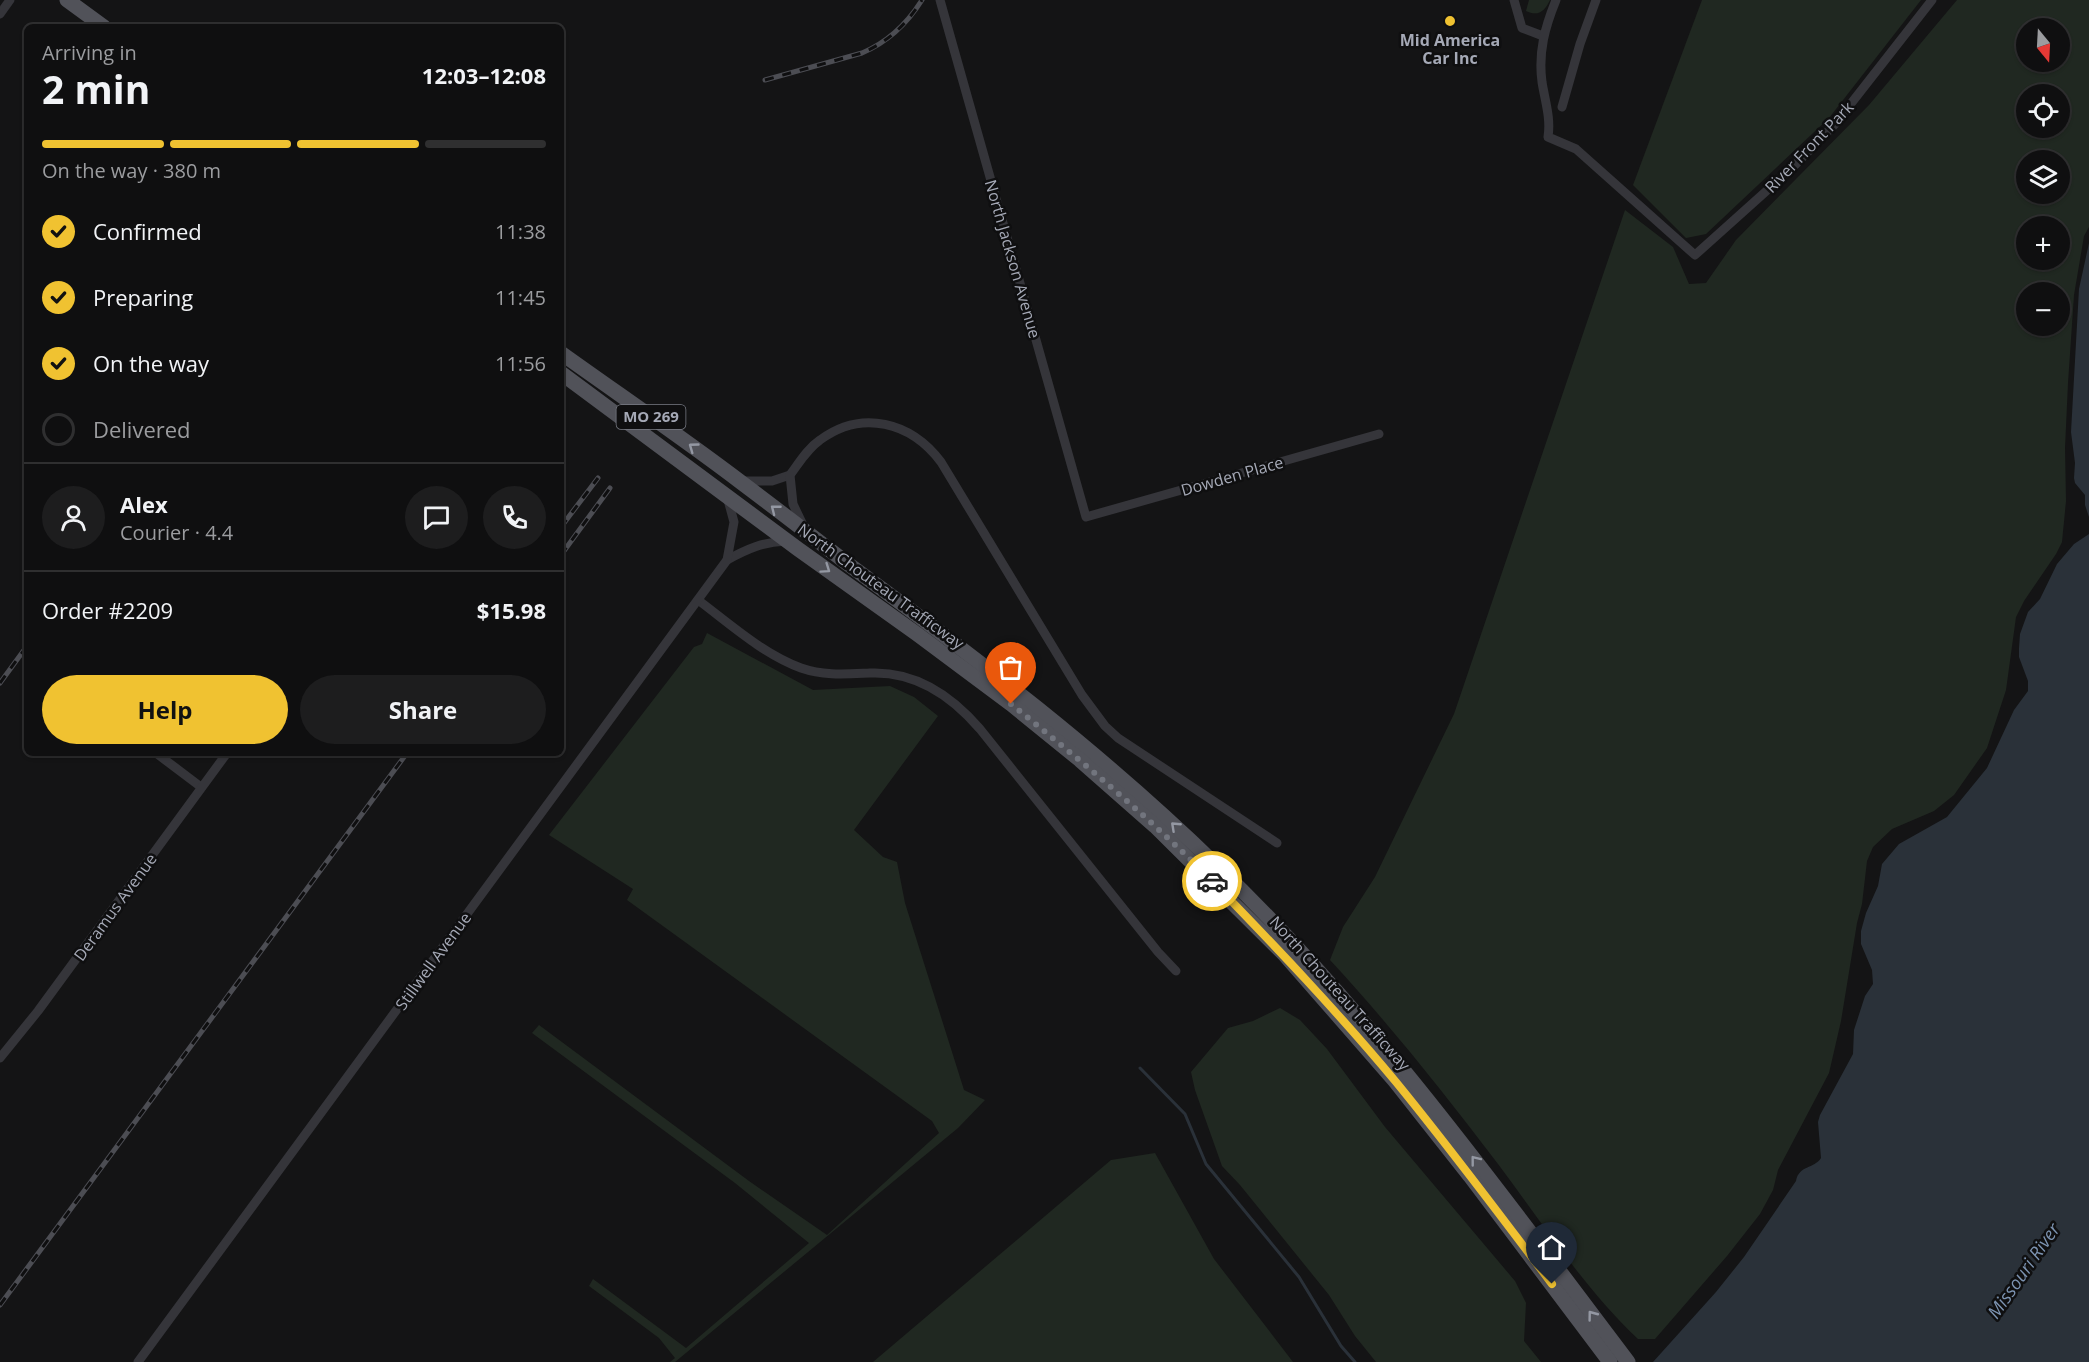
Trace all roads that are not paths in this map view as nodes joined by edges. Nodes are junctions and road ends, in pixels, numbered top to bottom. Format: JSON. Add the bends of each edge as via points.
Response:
{"nodes":[{"id":1,"x":10,"y":0,"type":"edge"},
{"id":2,"x":67,"y":0,"type":"edge"},
{"id":3,"x":940,"y":0,"type":"edge"},
{"id":4,"x":1514,"y":0,"type":"edge"},
{"id":5,"x":1556,"y":0,"type":"edge"},
{"id":6,"x":1596,"y":0,"type":"edge"},
{"id":7,"x":1932,"y":0,"type":"edge"},
{"id":8,"x":0,"y":14,"type":"edge"},
{"id":9,"x":100,"y":24,"type":"edge"},
{"id":10,"x":1543,"y":36,"type":"junction"},
{"id":11,"x":1562,"y":107,"type":"dead end"},
{"id":12,"x":564,"y":355,"type":"edge"},
{"id":13,"x":564,"y":375,"type":"edge"},
{"id":14,"x":1378,"y":434,"type":"dead end"},
{"id":15,"x":790,"y":475,"type":"junction"},
{"id":16,"x":740,"y":481,"type":"junction"},
{"id":17,"x":728,"y":498,"type":"junction"},
{"id":18,"x":1086,"y":518,"type":"joint"},
{"id":19,"x":807,"y":533,"type":"junction"},
{"id":20,"x":787,"y":541,"type":"junction"},
{"id":21,"x":727,"y":560,"type":"junction"},
{"id":22,"x":698,"y":600,"type":"junction"},
{"id":23,"x":160,"y":756,"type":"edge"},
{"id":24,"x":224,"y":756,"type":"edge"},
{"id":25,"x":201,"y":788,"type":"junction"},
{"id":26,"x":1277,"y":843,"type":"dead end"},
{"id":27,"x":1212,"y":871,"type":"junction"},
{"id":28,"x":1176,"y":971,"type":"dead end"},
{"id":29,"x":0,"y":1058,"type":"edge"},
{"id":30,"x":138,"y":1362,"type":"edge"},
{"id":31,"x":1610,"y":1362,"type":"edge"},
{"id":32,"x":1628,"y":1362,"type":"edge"}],
"edges":[{"from":1,"to":8,"type":"street"},
{"from":2,"to":9,"type":"main road"},
{"from":3,"to":18,"type":"street","name":"North Jackson Avenue"},
{"from":4,"to":10,"type":"street","via":[[1522,28]]},
{"from":5,"to":10,"type":"street"},
{"from":6,"to":11,"type":"street"},
{"from":7,"to":10,"type":"street","name":"River Front Park","via":[[1835,124],[1695,255],[1575,148],[1548,137],[1541,58]]},
{"from":16,"to":12,"type":"main road","name":"North Chouteau Trafficway","number":"MO 269","one_way":true},
{"from":13,"to":17,"type":"main road","name":"North Chouteau Trafficway","number":"MO 269"},
{"from":14,"to":18,"type":"street","name":"Dowden Place"},
{"from":15,"to":16,"type":"street","via":[[772,481]]},
{"from":15,"to":19,"type":"street","name":"North Chouteau Trafficway","via":[[793,504]]},
{"from":15,"to":26,"type":"street","via":[[818,441],[843,428],[888,424],[917,436],[941,462],[1082,695],[1105,726]]},
{"from":19,"to":16,"type":"main road","name":"North Chouteau Trafficway","number":"MO 269","one_way":true},
{"from":17,"to":20,"type":"main road","name":"North Chouteau Trafficway","number":"MO 269"},
{"from":17,"to":21,"type":"street","name":"Stillwell Avenue","via":[[734,522]]},
{"from":27,"to":19,"type":"main road","name":"North Chouteau Trafficway","number":"MO 269","one_way":true,"via":[[1114,771],[970,655]]},
{"from":20,"to":21,"type":"street","name":"Stillwell Avenue","via":[[756,546]]},
{"from":20,"to":27,"type":"main road","name":"North Chouteau Trafficway","number":"MO 269","one_way":true,"via":[[917,633],[1046,732]]},
{"from":21,"to":22,"type":"street","name":"Stillwell Avenue"},
{"from":22,"to":28,"type":"street","via":[[772,653],[802,668],[829,674],[900,675],[925,683],[950,698],[980,729]]},
{"from":22,"to":30,"type":"street","name":"Stillwell Avenue"},
{"from":23,"to":25,"type":"street"},
{"from":24,"to":25,"type":"street","name":"Deramus Avenue"},
{"from":25,"to":29,"type":"street","name":"Deramus Avenue"},
{"from":27,"to":31,"type":"main road","name":"North Chouteau Trafficway","number":"MO 269","via":[[1395,1081]]},
{"from":32,"to":27,"type":"main road","name":"North Chouteau Trafficway","number":"MO 269","one_way":true,"via":[[1404,1069],[1270,918]]}]}
